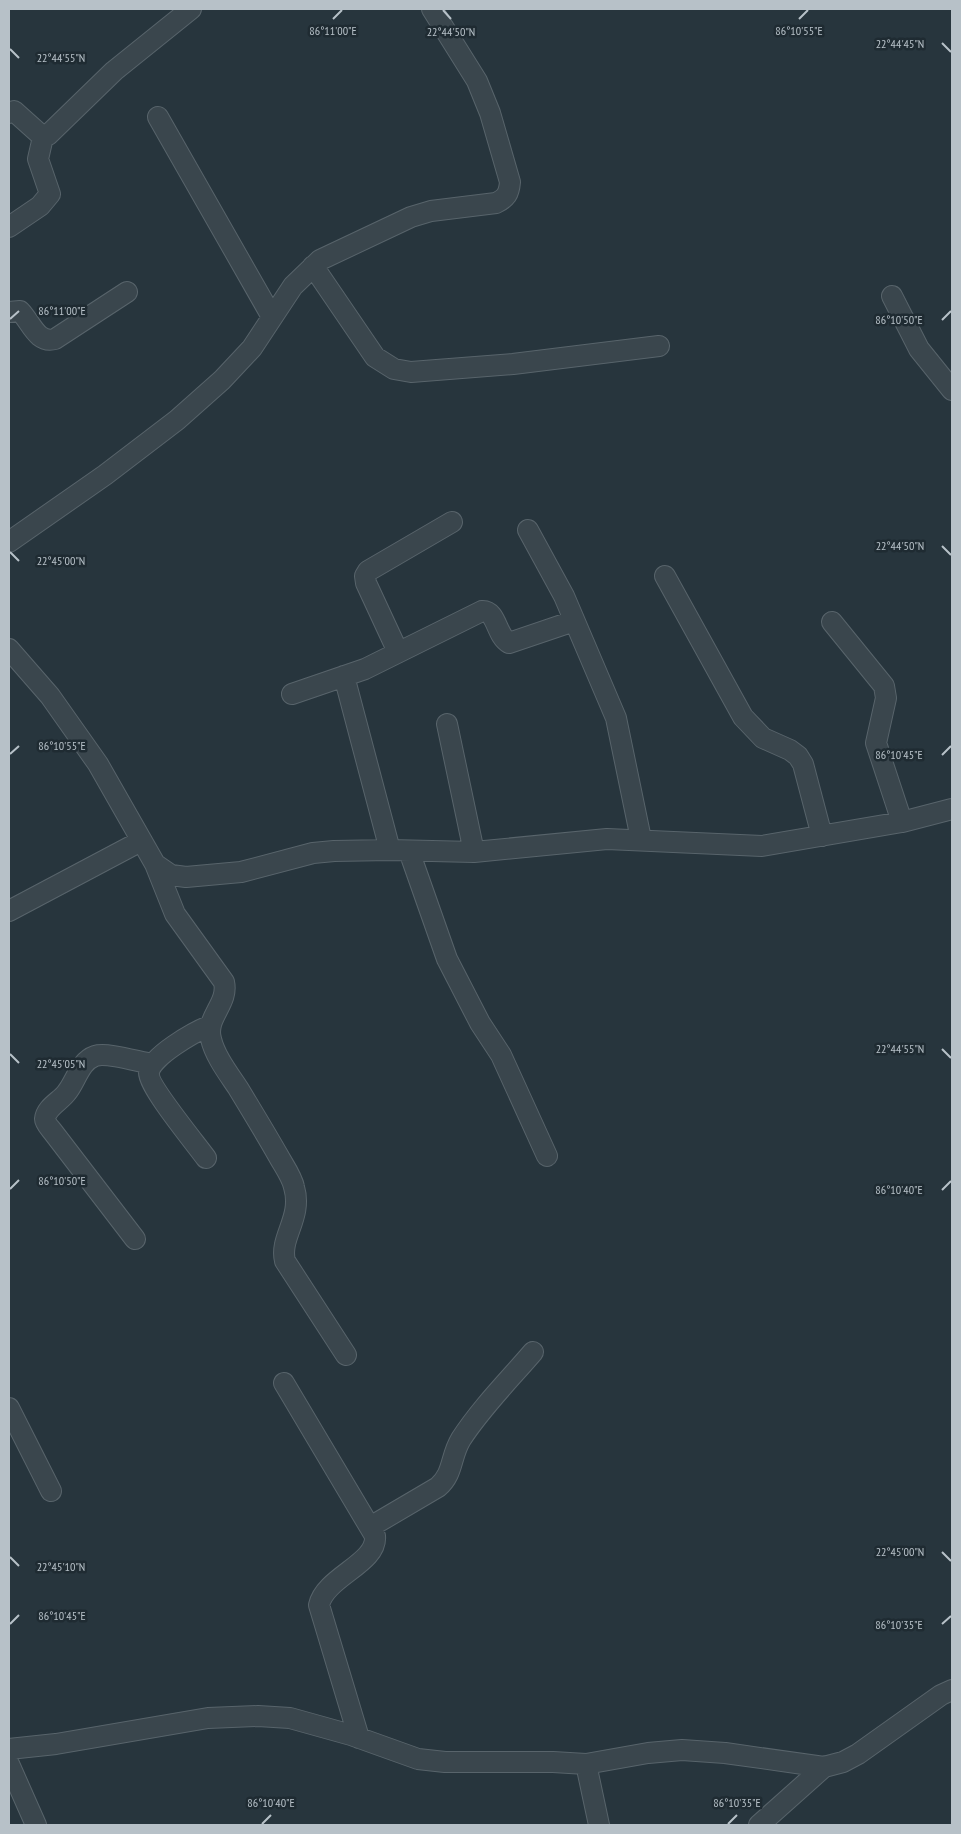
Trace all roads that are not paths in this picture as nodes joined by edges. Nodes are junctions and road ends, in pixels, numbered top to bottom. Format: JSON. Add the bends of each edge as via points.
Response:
{"nodes":[{"id":1,"x":432,"y":9,"type":"edge"},
{"id":2,"x":185,"y":10,"type":"edge"},
{"id":3,"x":9,"y":112,"type":"edge"},
{"id":4,"x":158,"y":117,"type":"dead end"},
{"id":5,"x":43,"y":136,"type":"junction"},
{"id":6,"x":9,"y":227,"type":"edge"},
{"id":7,"x":313,"y":266,"type":"junction"},
{"id":8,"x":127,"y":292,"type":"dead end"},
{"id":9,"x":892,"y":296,"type":"dead end"},
{"id":10,"x":9,"y":312,"type":"edge"},
{"id":11,"x":272,"y":317,"type":"junction"},
{"id":12,"x":659,"y":346,"type":"dead end"},
{"id":13,"x":952,"y":390,"type":"edge"},
{"id":14,"x":452,"y":522,"type":"dead end"},
{"id":15,"x":528,"y":530,"type":"dead end"},
{"id":16,"x":9,"y":542,"type":"edge"},
{"id":17,"x":665,"y":576,"type":"dead end"},
{"id":18,"x":574,"y":621,"type":"junction"},
{"id":19,"x":832,"y":622,"type":"dead end"},
{"id":20,"x":9,"y":649,"type":"edge"},
{"id":21,"x":398,"y":652,"type":"junction"},
{"id":22,"x":344,"y":676,"type":"junction"},
{"id":23,"x":292,"y":694,"type":"dead end"},
{"id":24,"x":447,"y":724,"type":"dead end"},
{"id":25,"x":952,"y":809,"type":"edge"},
{"id":26,"x":902,"y":822,"type":"junction"},
{"id":27,"x":822,"y":836,"type":"junction"},
{"id":28,"x":641,"y":839,"type":"junction"},
{"id":29,"x":141,"y":841,"type":"junction"},
{"id":30,"x":400,"y":850,"type":"junction"},
{"id":31,"x":474,"y":852,"type":"junction"},
{"id":32,"x":155,"y":864,"type":"junction"},
{"id":33,"x":9,"y":911,"type":"edge"},
{"id":34,"x":208,"y":1026,"type":"junction"},
{"id":35,"x":153,"y":1064,"type":"junction"},
{"id":36,"x":546,"y":1156,"type":"dead end"},
{"id":37,"x":206,"y":1158,"type":"dead end"},
{"id":38,"x":135,"y":1239,"type":"dead end"},
{"id":39,"x":533,"y":1352,"type":"dead end"},
{"id":40,"x":346,"y":1355,"type":"dead end"},
{"id":41,"x":284,"y":1383,"type":"dead end"},
{"id":42,"x":9,"y":1408,"type":"edge"},
{"id":43,"x":51,"y":1491,"type":"dead end"},
{"id":44,"x":370,"y":1527,"type":"junction"},
{"id":45,"x":952,"y":1690,"type":"edge"},
{"id":46,"x":360,"y":1738,"type":"junction"},
{"id":47,"x":9,"y":1749,"type":"edge"},
{"id":48,"x":9,"y":1764,"type":"edge"},
{"id":49,"x":586,"y":1764,"type":"junction"},
{"id":50,"x":834,"y":1765,"type":"junction"},
{"id":51,"x":36,"y":1825,"type":"edge"},
{"id":52,"x":599,"y":1825,"type":"edge"},
{"id":53,"x":759,"y":1825,"type":"edge"}],
"edges":[{"from":1,"to":7,"type":"street","via":[[477,81],[510,182],[509,192],[496,204],[431,211],[411,217],[335,251]]},
{"from":2,"to":5,"type":"street","via":[[114,71],[48,135]]},
{"from":3,"to":5,"type":"street","via":[[22,116]]},
{"from":4,"to":11,"type":"street"},
{"from":5,"to":6,"type":"street","via":[[38,159],[50,194],[40,206]]},
{"from":7,"to":11,"type":"street","via":[[293,286]]},
{"from":7,"to":12,"type":"street","via":[[375,357],[394,369],[411,372],[513,364]]},
{"from":8,"to":10,"type":"street","via":[[49,341],[34,331],[20,310]]},
{"from":9,"to":13,"type":"street","via":[[919,349]]},
{"from":11,"to":16,"type":"street","via":[[242,358],[177,420]]},
{"from":14,"to":21,"type":"street","via":[[368,571],[365,576]]},
{"from":15,"to":18,"type":"street"},
{"from":17,"to":27,"type":"street","via":[[743,717],[763,738],[798,756]]},
{"from":18,"to":21,"type":"street","via":[[509,643],[500,634],[492,614],[482,611]]},
{"from":18,"to":28,"type":"street","via":[[616,718]]},
{"from":19,"to":26,"type":"street","via":[[884,686],[886,698],[876,743]]},
{"from":20,"to":29,"type":"street","via":[[50,696],[98,764]]},
{"from":21,"to":22,"type":"street"},
{"from":22,"to":23,"type":"street"},
{"from":22,"to":30,"type":"street"},
{"from":24,"to":31,"type":"street"},
{"from":25,"to":26,"type":"street"},
{"from":26,"to":27,"type":"street"},
{"from":27,"to":28,"type":"street","via":[[762,846]]},
{"from":28,"to":31,"type":"street","via":[[608,839]]},
{"from":29,"to":32,"type":"street"},
{"from":29,"to":33,"type":"street"},
{"from":30,"to":31,"type":"street"},
{"from":30,"to":32,"type":"street","via":[[313,853],[242,872],[186,877],[171,874]]},
{"from":30,"to":36,"type":"street","via":[[447,959],[480,1023],[501,1055]]},
{"from":32,"to":34,"type":"street","via":[[175,914],[224,982],[226,992]]},
{"from":34,"to":35,"type":"street","via":[[190,1034]]},
{"from":34,"to":40,"type":"street","via":[[220,1060],[261,1124],[294,1187],[296,1216],[285,1243],[285,1261]]},
{"from":35,"to":37,"type":"street","via":[[150,1080]]},
{"from":35,"to":38,"type":"street","via":[[102,1055],[92,1057],[79,1071],[68,1092],[45,1116],[45,1122]]},
{"from":39,"to":44,"type":"street","via":[[467,1431],[454,1452],[447,1479]]},
{"from":41,"to":44,"type":"street"},
{"from":42,"to":43,"type":"street"},
{"from":44,"to":46,"type":"street","via":[[375,1542],[372,1549],[325,1591],[320,1605]]},
{"from":45,"to":50,"type":"street"},
{"from":46,"to":47,"type":"street","via":[[290,1718],[258,1716],[208,1718]]},
{"from":46,"to":49,"type":"street","via":[[418,1759]]},
{"from":48,"to":51,"type":"street"},
{"from":49,"to":50,"type":"street","via":[[682,1750]]},
{"from":49,"to":52,"type":"street"},
{"from":50,"to":53,"type":"street"}]}
